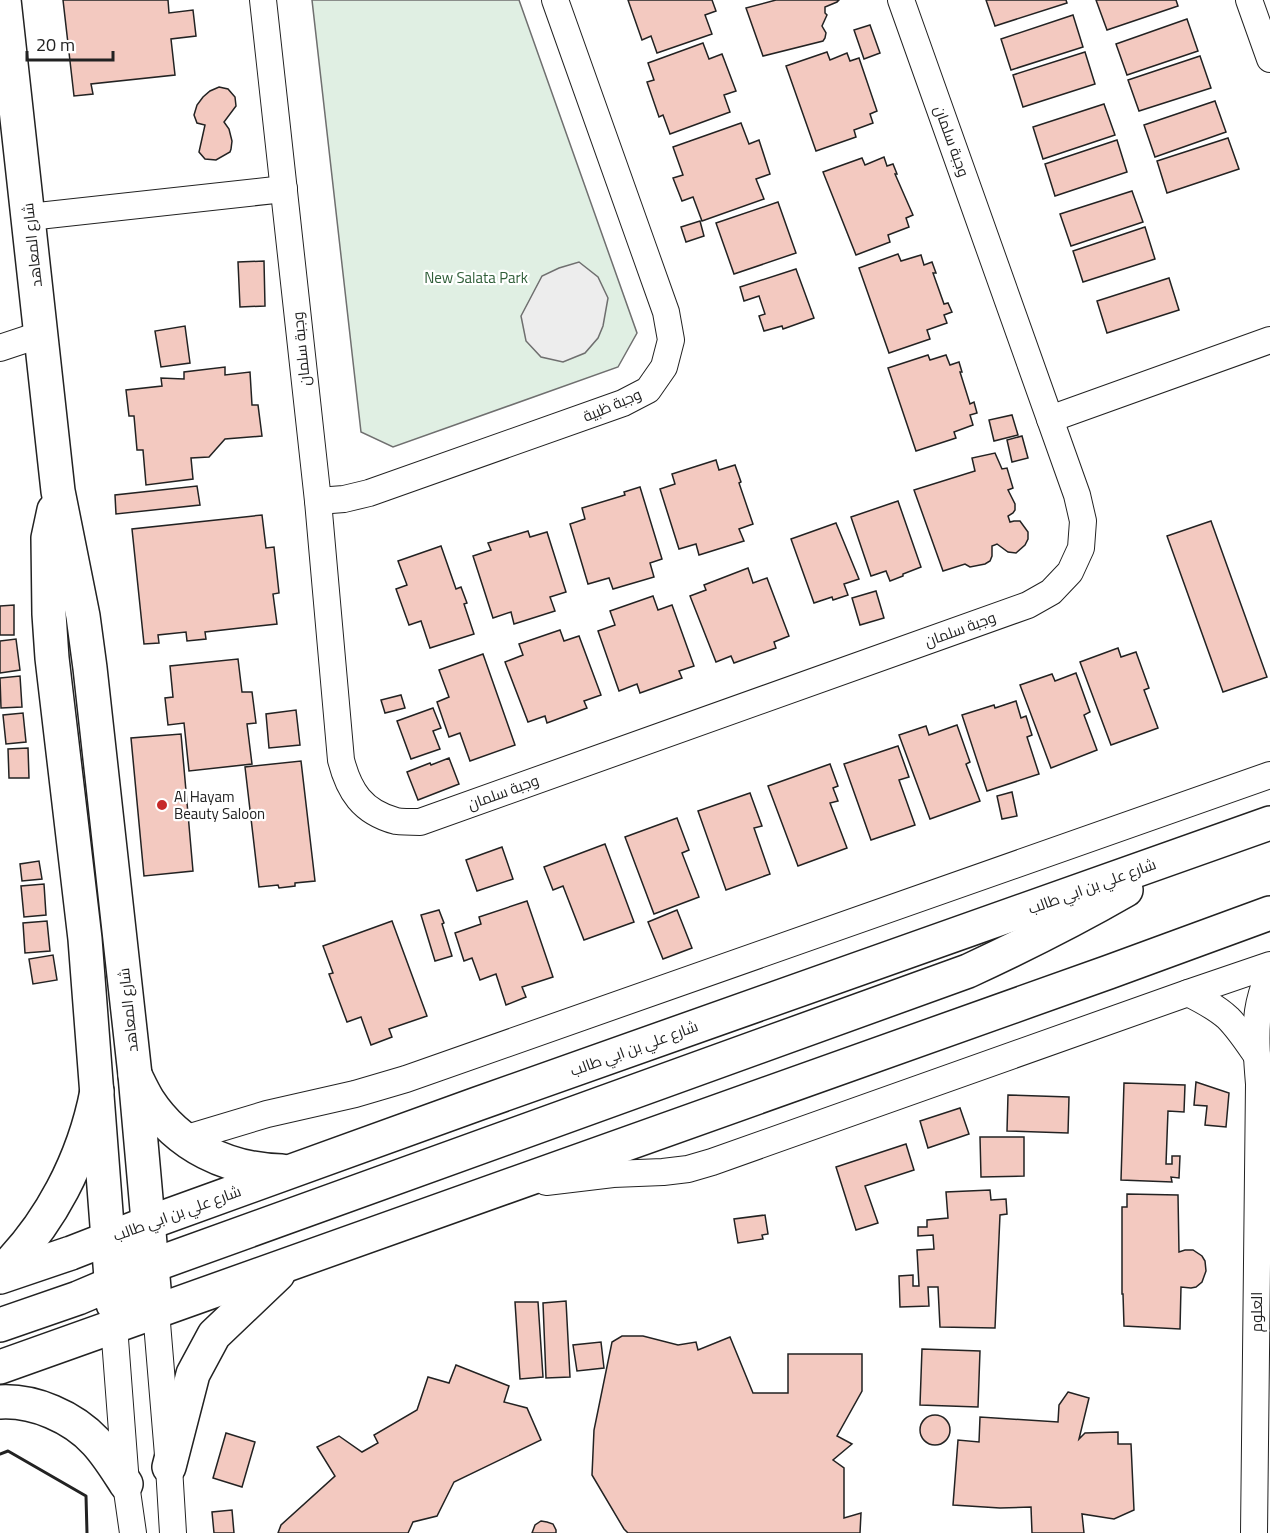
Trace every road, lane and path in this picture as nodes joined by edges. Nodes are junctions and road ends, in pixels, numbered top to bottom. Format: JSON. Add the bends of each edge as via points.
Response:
{"nodes":[{"id":1,"x":263,"y":0,"type":"edge"},
{"id":2,"x":555,"y":0,"type":"edge"},
{"id":3,"x":901,"y":0,"type":"edge"},
{"id":4,"x":1249,"y":0,"type":"edge"},
{"id":5,"x":3,"y":6,"type":"edge"},
{"id":6,"x":1270,"y":59,"type":"edge"},
{"id":7,"x":284,"y":189,"type":"junction"},
{"id":8,"x":29,"y":217,"type":"junction"},
{"id":9,"x":42,"y":334,"type":"junction"},
{"id":10,"x":1270,"y":340,"type":"edge"},
{"id":11,"x":0,"y":348,"type":"edge"},
{"id":12,"x":1050,"y":418,"type":"junction"},
{"id":13,"x":58,"y":491,"type":"junction"},
{"id":14,"x":318,"y":501,"type":"junction"},
{"id":15,"x":1270,"y":775,"type":"edge"},
{"id":16,"x":1270,"y":823,"type":"edge"},
{"id":17,"x":1200,"y":847,"type":"junction"},
{"id":18,"x":1270,"y":897,"type":"edge"},
{"id":19,"x":1270,"y":913,"type":"edge"},
{"id":20,"x":1237,"y":924,"type":"junction"},
{"id":21,"x":1270,"y":967,"type":"edge"},
{"id":22,"x":1188,"y":993,"type":"junction"},
{"id":23,"x":1257,"y":1056,"type":"junction"},
{"id":24,"x":135,"y":1075,"type":"junction"},
{"id":25,"x":97,"y":1091,"type":"junction"},
{"id":26,"x":184,"y":1139,"type":"junction"},
{"id":27,"x":293,"y":1171,"type":"junction"},
{"id":28,"x":510,"y":1185,"type":"junction"},
{"id":29,"x":148,"y":1223,"type":"junction"},
{"id":30,"x":108,"y":1238,"type":"junction"},
{"id":31,"x":288,"y":1264,"type":"junction"},
{"id":32,"x":151,"y":1266,"type":"junction"},
{"id":33,"x":0,"y":1275,"type":"edge"},
{"id":34,"x":111,"y":1284,"type":"junction"},
{"id":35,"x":156,"y":1311,"type":"junction"},
{"id":36,"x":0,"y":1325,"type":"edge"},
{"id":37,"x":114,"y":1326,"type":"junction"},
{"id":38,"x":0,"y":1367,"type":"edge"},
{"id":39,"x":0,"y":1402,"type":"edge"},
{"id":40,"x":169,"y":1467,"type":"junction"},
{"id":41,"x":126,"y":1484,"type":"junction"},
{"id":42,"x":133,"y":1533,"type":"edge"},
{"id":43,"x":173,"y":1533,"type":"edge"},
{"id":44,"x":1254,"y":1533,"type":"edge"}],
"edges":[{"from":1,"to":7,"type":"street","name":"وجبة سلمان"},
{"from":2,"to":14,"type":"street","name":"وجبة ظبية","via":[[666,312],[671,340],[664,367],[648,390],[623,404],[369,493]]},
{"from":3,"to":12,"type":"street","name":"وجبة سلمان"},
{"from":4,"to":6,"type":"street"},
{"from":5,"to":8,"type":"main road","name":"شارع المعاهد"},
{"from":7,"to":8,"type":"street"},
{"from":7,"to":14,"type":"street","name":"وجبة سلمان"},
{"from":8,"to":9,"type":"main road","name":"شارع المعاهد"},
{"from":9,"to":11,"type":"street"},
{"from":9,"to":13,"type":"main road","name":"شارع المعاهد"},
{"from":10,"to":12,"type":"street"},
{"from":12,"to":14,"type":"street","name":"وجبة سلمان","via":[[1083,521],[1081,548],[1070,572],[1051,592],[1028,605],[420,822],[376,814],[359,800],[347,781],[341,760]]},
{"from":13,"to":24,"type":"main road","name":"شارع المعاهد","via":[[90,668]]},
{"from":13,"to":25,"type":"main road","name":"شارع المعاهد","via":[[48,538],[49,614],[85,939]]},
{"from":15,"to":26,"type":"street","via":[[406,1079]]},
{"from":16,"to":17,"type":"main road","name":"شارع علي بن ابي طالب"},
{"from":17,"to":27,"type":"main road","name":"شارع علي بن ابي طالب"},
{"from":17,"to":32,"type":"main road","via":[[1078,918],[968,971]]},
{"from":18,"to":20,"type":"main road"},
{"from":19,"to":20,"type":"main road"},
{"from":20,"to":28,"type":"main road"},
{"from":21,"to":22,"type":"street"},
{"from":21,"to":23,"type":"street","name":"العلوم","via":[[1258,1010]]},
{"from":22,"to":23,"type":"street","via":[[1228,1018]]},
{"from":22,"to":28,"type":"street","via":[[688,1169]]},
{"from":23,"to":44,"type":"street","name":"العلوم"},
{"from":24,"to":26,"type":"main road","via":[[164,1121]]},
{"from":24,"to":29,"type":"main road","name":"شارع المعاهد"},
{"from":25,"to":30,"type":"main road","name":"شارع المعاهد"},
{"from":25,"to":33,"type":"main road","via":[[92,1120],[55,1203]]},
{"from":26,"to":27,"type":"main road","via":[[235,1165]]},
{"from":27,"to":29,"type":"main road","name":"شارع علي بن ابي طالب"},
{"from":28,"to":31,"type":"main road"},
{"from":29,"to":30,"type":"main road","name":"شارع علي بن ابي طالب"},
{"from":29,"to":32,"type":"main road","name":"شارع المعاهد"},
{"from":29,"to":34,"type":"main road","via":[[139,1245]]},
{"from":30,"to":33,"type":"main road","name":"شارع علي بن ابي طالب"},
{"from":30,"to":34,"type":"main road","name":"شارع المعاهد"},
{"from":31,"to":35,"type":"main road"},
{"from":31,"to":40,"type":"main road","via":[[214,1335],[193,1374]]},
{"from":32,"to":35,"type":"main road","name":"شارع المعاهد"},
{"from":32,"to":37,"type":"main road","via":[[139,1277]]},
{"from":34,"to":36,"type":"main road"},
{"from":34,"to":37,"type":"main road","name":"شارع المعاهد"},
{"from":35,"to":37,"type":"main road"},
{"from":35,"to":40,"type":"street","name":"شارع المعاهد"},
{"from":37,"to":38,"type":"main road"},
{"from":37,"to":41,"type":"street","name":"شارع المعاهد"},
{"from":39,"to":41,"type":"main road","via":[[35,1406],[62,1416],[96,1442]]},
{"from":40,"to":43,"type":"street","name":"شارع المعاهد"},
{"from":41,"to":42,"type":"street","name":"شارع المعاهد"}]}
